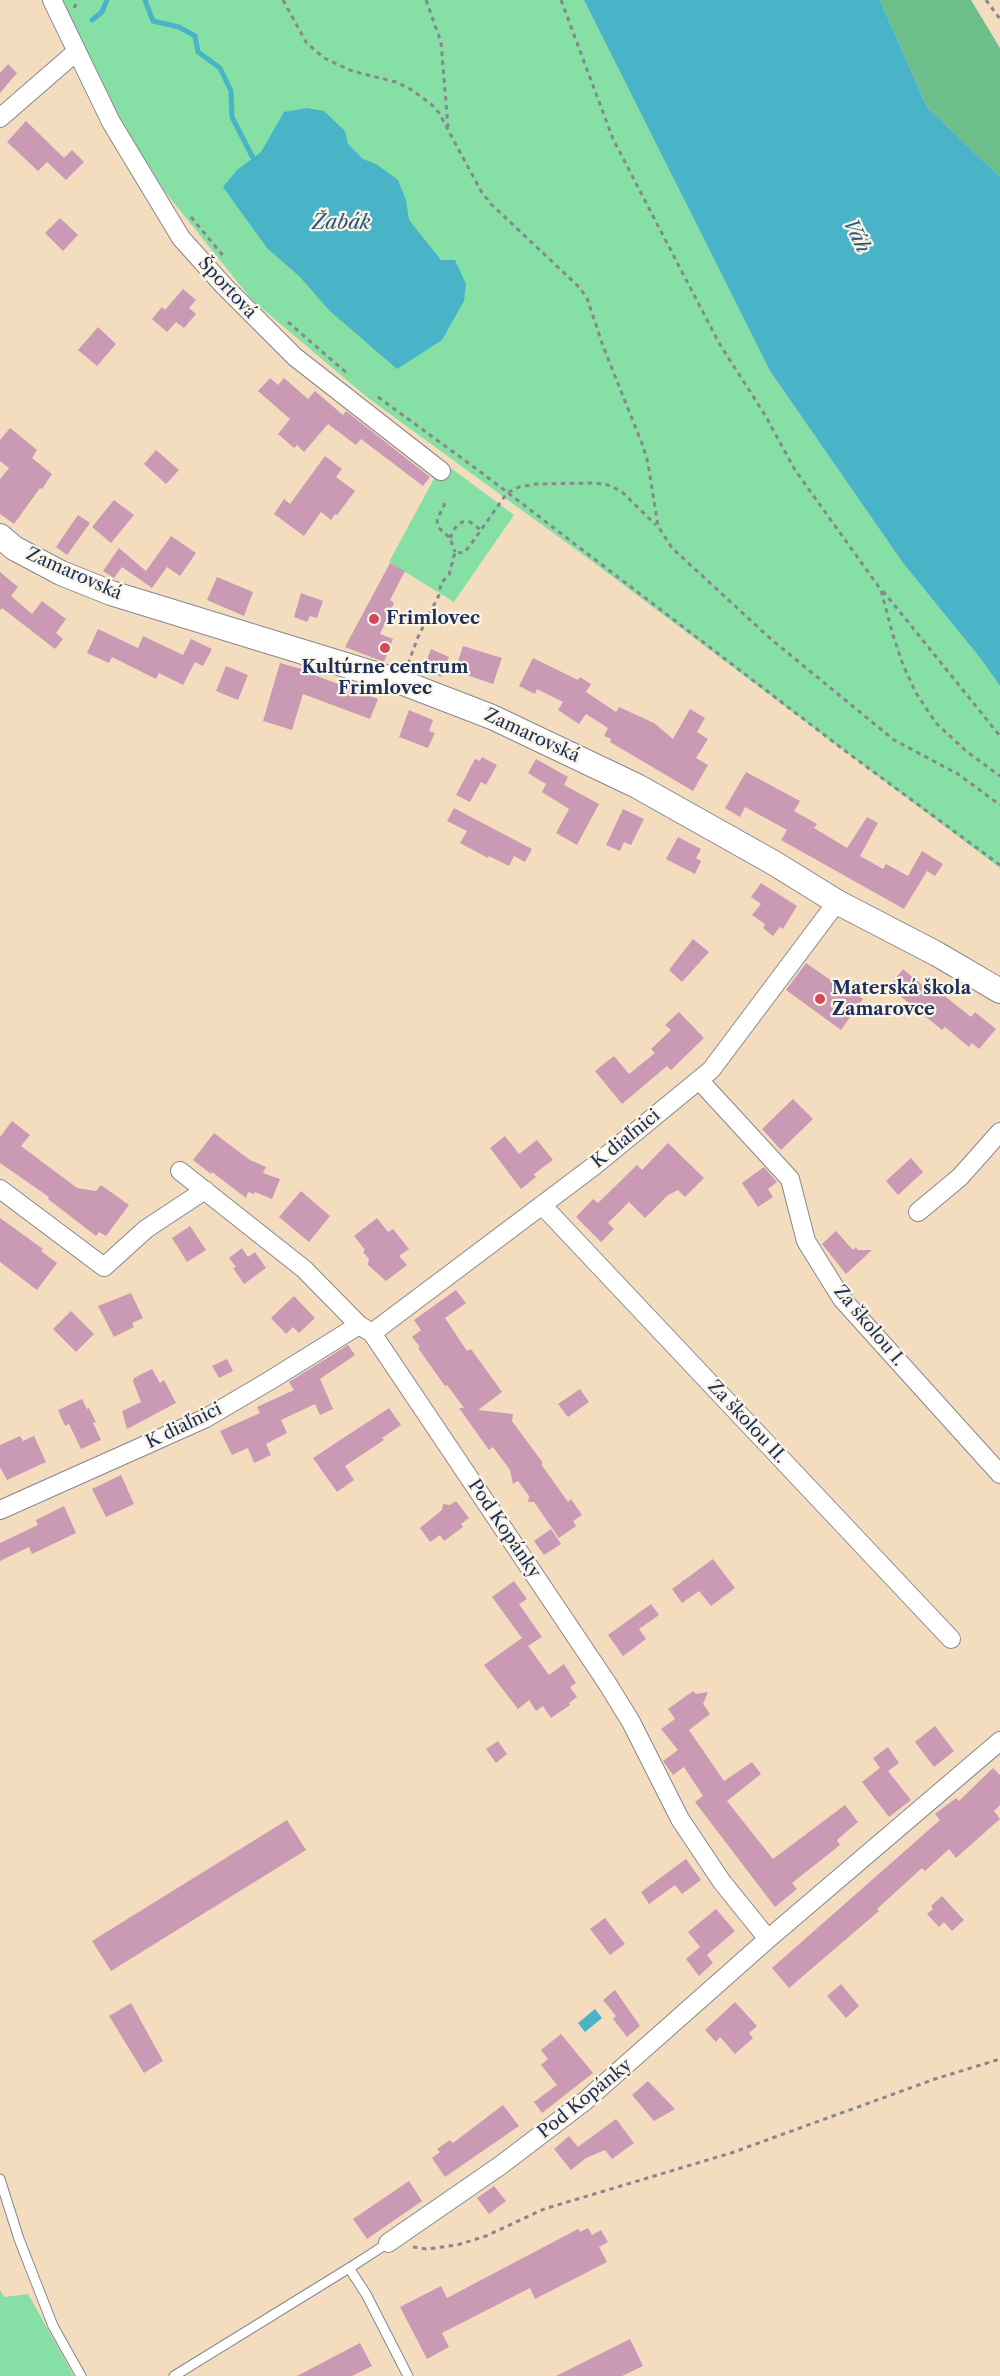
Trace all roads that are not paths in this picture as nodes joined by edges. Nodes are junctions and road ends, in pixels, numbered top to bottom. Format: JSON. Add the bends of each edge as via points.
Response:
{"nodes":[{"id":1,"x":52,"y":0,"type":"edge"},
{"id":2,"x":76,"y":52,"type":"junction"},
{"id":3,"x":0,"y":118,"type":"edge"},
{"id":4,"x":441,"y":471,"type":"dead end"},
{"id":5,"x":0,"y":536,"type":"edge"},
{"id":6,"x":837,"y":902,"type":"junction"},
{"id":7,"x":1000,"y":991,"type":"edge"},
{"id":8,"x":699,"y":1080,"type":"junction"},
{"id":9,"x":1000,"y":1132,"type":"edge"},
{"id":10,"x":180,"y":1171,"type":"dead end"},
{"id":11,"x":0,"y":1189,"type":"edge"},
{"id":12,"x":205,"y":1191,"type":"junction"},
{"id":13,"x":542,"y":1205,"type":"junction"},
{"id":14,"x":918,"y":1212,"type":"dead end"},
{"id":15,"x":365,"y":1329,"type":"junction"},
{"id":16,"x":1000,"y":1474,"type":"edge"},
{"id":17,"x":0,"y":1510,"type":"edge"},
{"id":18,"x":951,"y":1639,"type":"dead end"},
{"id":19,"x":1000,"y":1741,"type":"edge"},
{"id":20,"x":768,"y":1939,"type":"junction"},
{"id":21,"x":0,"y":2179,"type":"edge"},
{"id":22,"x":388,"y":2243,"type":"joint"},
{"id":23,"x":349,"y":2268,"type":"junction"},
{"id":24,"x":81,"y":2376,"type":"edge"},
{"id":25,"x":174,"y":2376,"type":"edge"},
{"id":26,"x":408,"y":2376,"type":"edge"}],
"edges":[{"from":1,"to":2,"type":"street","name":"Športová"},
{"from":2,"to":3,"type":"street"},
{"from":2,"to":4,"type":"street","name":"Športová","via":[[111,122],[181,238],[295,357]]},
{"from":5,"to":6,"type":"main road","name":"Zamarovská","via":[[61,573],[111,593],[390,678],[492,717],[637,786]]},
{"from":6,"to":7,"type":"main road","name":"Zamarovská"},
{"from":6,"to":8,"type":"street","name":"K diaľnici","via":[[711,1070]]},
{"from":8,"to":13,"type":"street","name":"K diaľnici"},
{"from":8,"to":16,"type":"street","name":"Za školou I.","via":[[790,1179],[806,1241],[843,1299]]},
{"from":9,"to":14,"type":"street","via":[[960,1177]]},
{"from":10,"to":12,"type":"street","name":"Pod Kopánky"},
{"from":11,"to":12,"type":"street","via":[[104,1267],[146,1229]]},
{"from":12,"to":15,"type":"street","name":"Pod Kopánky","via":[[304,1269]]},
{"from":13,"to":15,"type":"street","name":"K diaľnici"},
{"from":13,"to":18,"type":"street","name":"Za školou II."},
{"from":15,"to":17,"type":"street","name":"K diaľnici","via":[[206,1418]]},
{"from":15,"to":20,"type":"street","name":"Pod Kopánky","via":[[607,1683],[680,1819],[722,1882]]},
{"from":19,"to":20,"type":"street","name":"Pod Kopánky"},
{"from":20,"to":22,"type":"street","name":"Pod Kopánky","via":[[585,2101]]},
{"from":21,"to":24,"type":"lane","via":[[53,2326]]},
{"from":22,"to":23,"type":"lane"},
{"from":23,"to":25,"type":"lane"},
{"from":23,"to":26,"type":"lane"}]}
